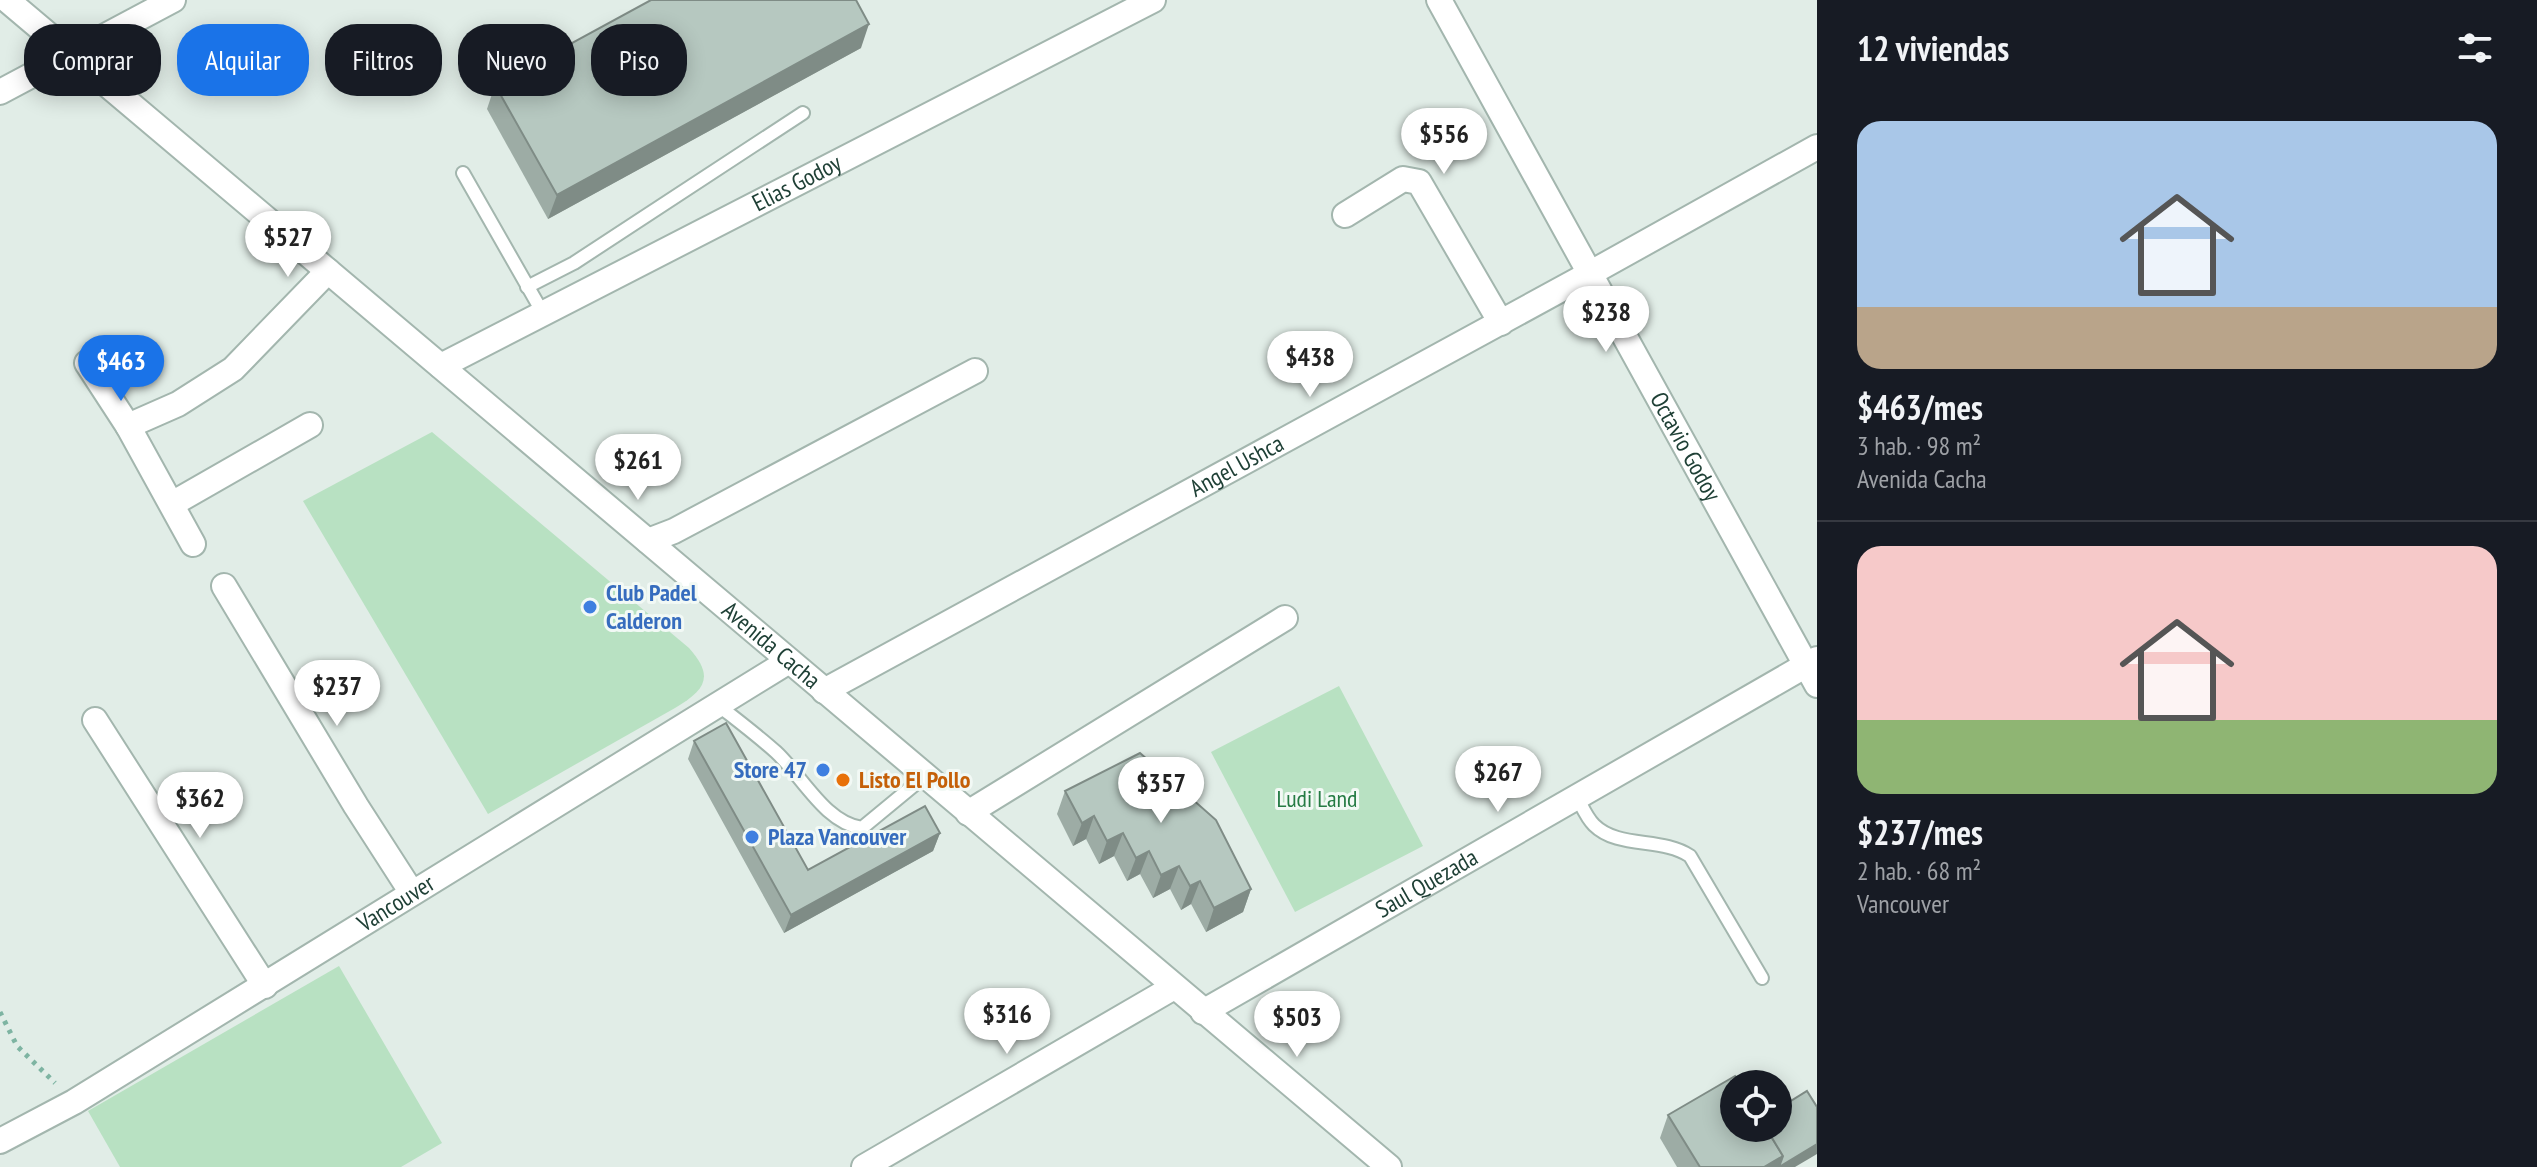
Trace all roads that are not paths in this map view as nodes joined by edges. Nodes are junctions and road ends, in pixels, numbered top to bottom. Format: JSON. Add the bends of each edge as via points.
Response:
{"nodes":[{"id":1,"x":7,"y":0,"type":"edge"},
{"id":2,"x":173,"y":0,"type":"edge"},
{"id":3,"x":1153,"y":0,"type":"edge"},
{"id":4,"x":1439,"y":0,"type":"edge"},
{"id":5,"x":36,"y":24,"type":"edge"},
{"id":6,"x":127,"y":24,"type":"edge"},
{"id":7,"x":24,"y":79,"type":"edge"},
{"id":8,"x":0,"y":92,"type":"edge"},
{"id":9,"x":122,"y":96,"type":"edge"},
{"id":10,"x":803,"y":113,"type":"dead end"},
{"id":11,"x":1817,"y":147,"type":"edge"},
{"id":12,"x":463,"y":173,"type":"dead end"},
{"id":13,"x":1345,"y":215,"type":"dead end"},
{"id":14,"x":328,"y":271,"type":"junction"},
{"id":15,"x":1589,"y":274,"type":"junction"},
{"id":16,"x":527,"y":287,"type":"junction"},
{"id":17,"x":544,"y":315,"type":"junction"},
{"id":18,"x":1501,"y":323,"type":"junction"},
{"id":19,"x":87,"y":363,"type":"dead end"},
{"id":20,"x":441,"y":366,"type":"junction"},
{"id":21,"x":975,"y":371,"type":"dead end"},
{"id":22,"x":310,"y":425,"type":"dead end"},
{"id":23,"x":128,"y":426,"type":"junction"},
{"id":24,"x":172,"y":504,"type":"junction"},
{"id":25,"x":648,"y":541,"type":"junction"},
{"id":26,"x":193,"y":544,"type":"dead end"},
{"id":27,"x":224,"y":586,"type":"dead end"},
{"id":28,"x":1285,"y":618,"type":"dead end"},
{"id":29,"x":789,"y":661,"type":"junction"},
{"id":30,"x":1813,"y":670,"type":"edge"},
{"id":31,"x":824,"y":691,"type":"junction"},
{"id":32,"x":718,"y":705,"type":"junction"},
{"id":33,"x":95,"y":720,"type":"dead end"},
{"id":34,"x":925,"y":776,"type":"junction"},
{"id":35,"x":1577,"y":797,"type":"junction"},
{"id":36,"x":968,"y":813,"type":"junction"},
{"id":37,"x":412,"y":893,"type":"junction"},
{"id":38,"x":1762,"y":978,"type":"dead end"},
{"id":39,"x":265,"y":986,"type":"junction"},
{"id":40,"x":1174,"y":987,"type":"junction"},
{"id":41,"x":1203,"y":1012,"type":"junction"},
{"id":42,"x":0,"y":1141,"type":"edge"},
{"id":43,"x":864,"y":1167,"type":"edge"},
{"id":44,"x":1389,"y":1167,"type":"edge"}],
"edges":[{"from":1,"to":5,"type":"street","name":"Avenida Cacha"},
{"from":2,"to":6,"type":"street"},
{"from":3,"to":17,"type":"street","name":"Elias Godoy"},
{"from":4,"to":15,"type":"street","name":"Octavio Godoy"},
{"from":7,"to":8,"type":"street"},
{"from":9,"to":14,"type":"street","name":"Avenida Cacha"},
{"from":10,"to":16,"type":"lane","via":[[574,263]]},
{"from":11,"to":15,"type":"street","name":"Angel Ushca"},
{"from":12,"to":16,"type":"lane"},
{"from":13,"to":18,"type":"street","via":[[1403,179],[1419,182]]},
{"from":14,"to":20,"type":"street","name":"Avenida Cacha"},
{"from":14,"to":23,"type":"street","via":[[233,369],[178,404]]},
{"from":15,"to":18,"type":"street","name":"Angel Ushca"},
{"from":15,"to":30,"type":"street","name":"Octavio Godoy"},
{"from":16,"to":17,"type":"lane"},
{"from":17,"to":20,"type":"street","name":"Elias Godoy"},
{"from":18,"to":31,"type":"street","name":"Angel Ushca"},
{"from":19,"to":23,"type":"street"},
{"from":20,"to":25,"type":"street","name":"Avenida Cacha"},
{"from":21,"to":25,"type":"street"},
{"from":22,"to":24,"type":"street"},
{"from":23,"to":24,"type":"street"},
{"from":24,"to":26,"type":"street"},
{"from":25,"to":29,"type":"street","name":"Avenida Cacha"},
{"from":27,"to":37,"type":"street"},
{"from":28,"to":36,"type":"street"},
{"from":29,"to":31,"type":"street","name":"Avenida Cacha"},
{"from":29,"to":32,"type":"street","name":"Vancouver"},
{"from":30,"to":35,"type":"street","name":"Saul Quezada"},
{"from":31,"to":34,"type":"street","name":"Avenida Cacha"},
{"from":32,"to":34,"type":"lane","via":[[777,753],[848,827],[862,828]]},
{"from":32,"to":37,"type":"street","name":"Vancouver"},
{"from":33,"to":39,"type":"street"},
{"from":34,"to":36,"type":"street","name":"Avenida Cacha"},
{"from":35,"to":38,"type":"lane","via":[[1594,826],[1610,835],[1670,846],[1690,856]]},
{"from":35,"to":41,"type":"street","name":"Saul Quezada"},
{"from":36,"to":40,"type":"street","name":"Avenida Cacha"},
{"from":37,"to":39,"type":"street","name":"Vancouver"},
{"from":39,"to":42,"type":"street","name":"Vancouver"},
{"from":40,"to":41,"type":"street","name":"Avenida Cacha"},
{"from":40,"to":43,"type":"street"},
{"from":41,"to":44,"type":"street","name":"Avenida Cacha"}]}
